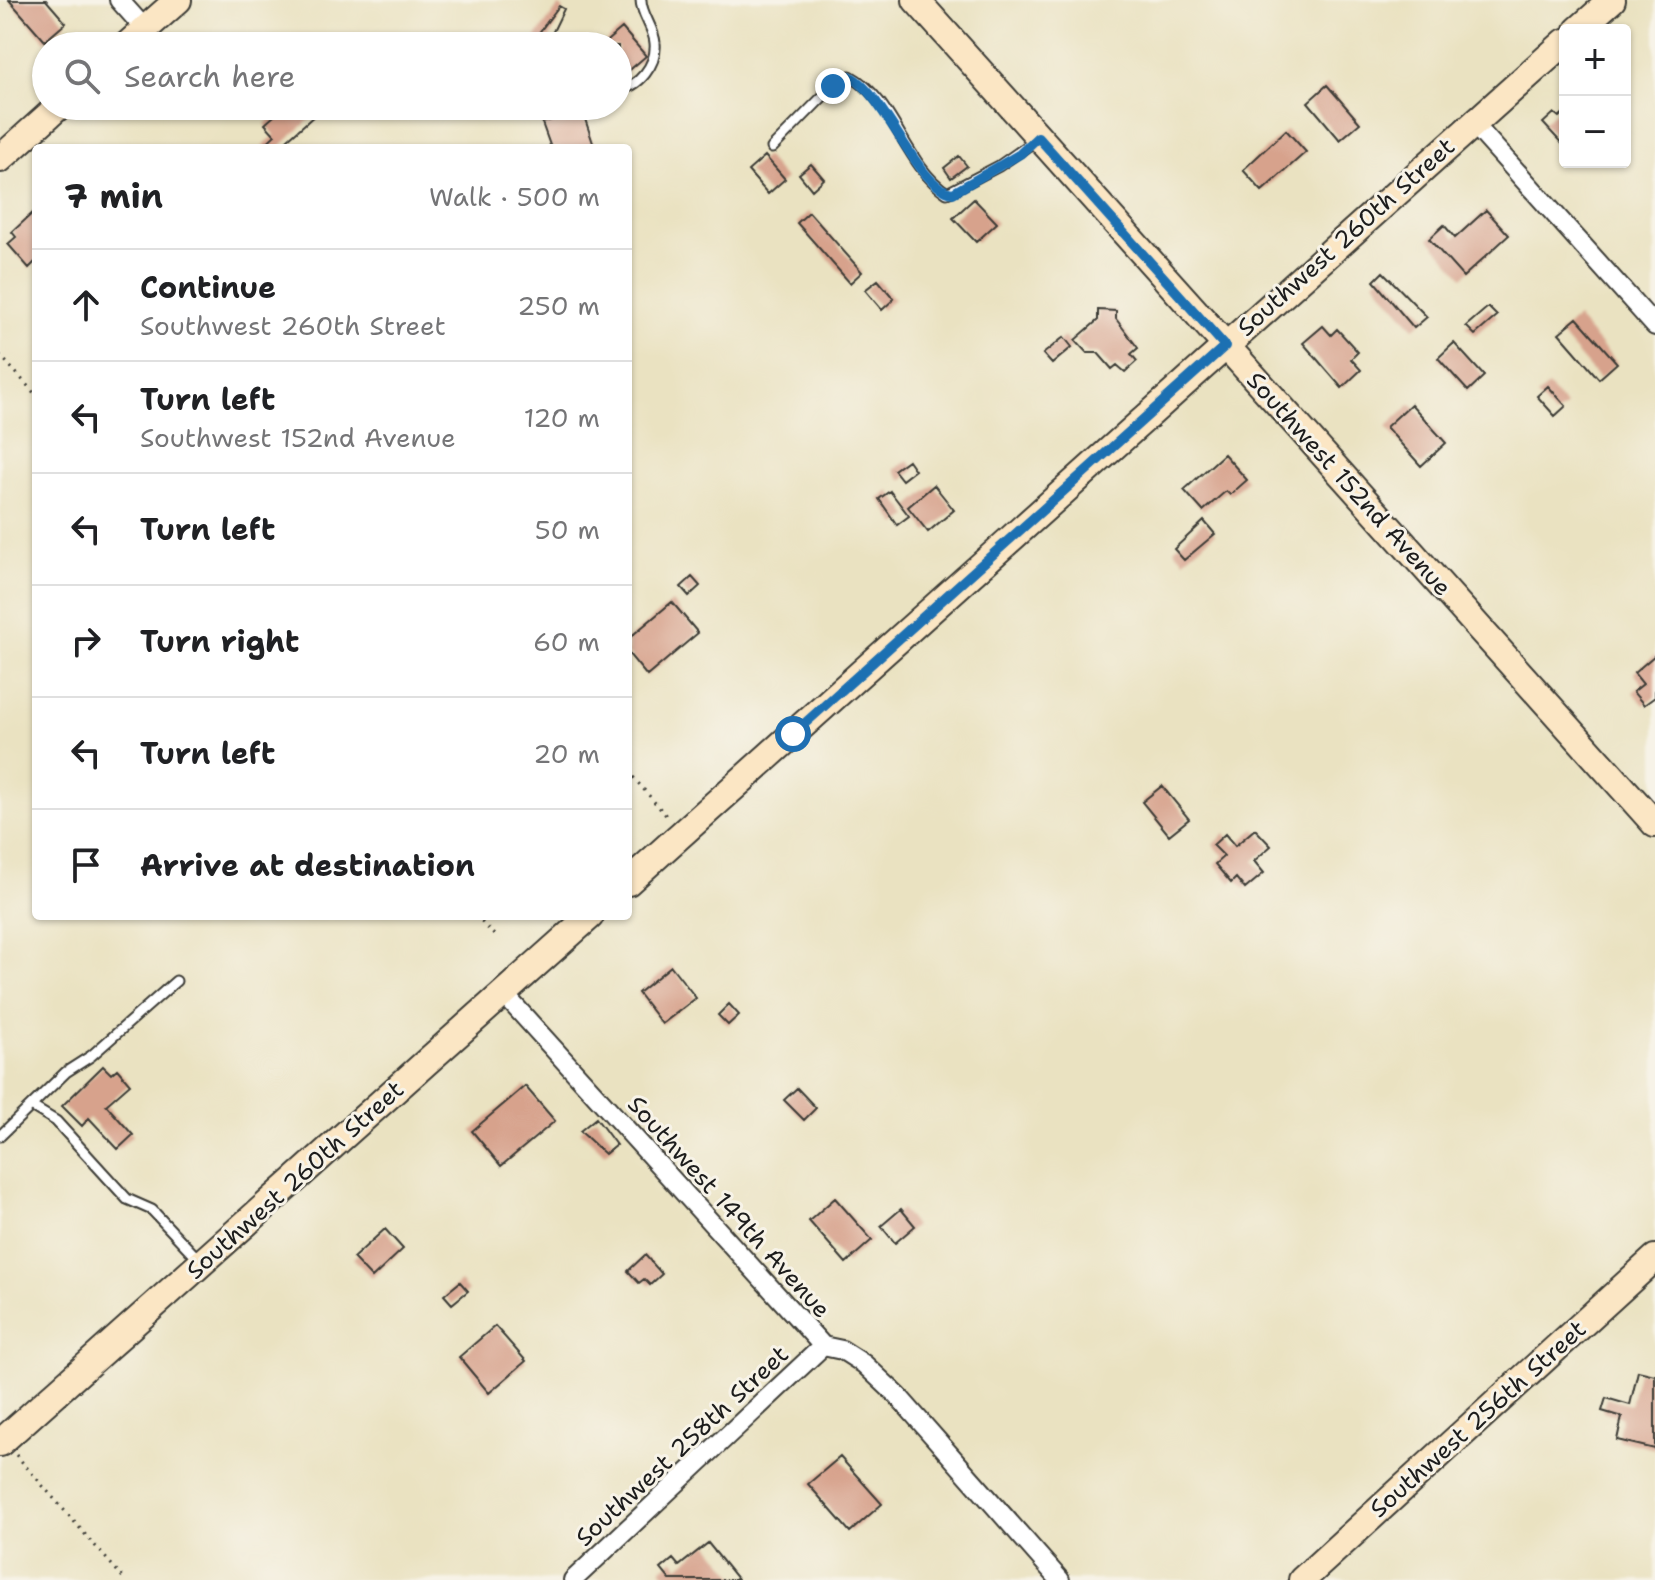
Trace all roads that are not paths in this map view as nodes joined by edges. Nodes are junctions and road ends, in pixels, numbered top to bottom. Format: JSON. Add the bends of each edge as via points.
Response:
{"nodes":[{"id":1,"x":119,"y":0,"type":"edge"},
{"id":2,"x":178,"y":0,"type":"edge"},
{"id":3,"x":641,"y":0,"type":"edge"},
{"id":4,"x":916,"y":0,"type":"edge"},
{"id":5,"x":1612,"y":0,"type":"edge"},
{"id":6,"x":1585,"y":24,"type":"edge"},
{"id":7,"x":132,"y":32,"type":"edge"},
{"id":8,"x":142,"y":32,"type":"edge"},
{"id":9,"x":1559,"y":47,"type":"edge"},
{"id":10,"x":632,"y":84,"type":"edge"},
{"id":11,"x":43,"y":120,"type":"edge"},
{"id":12,"x":1473,"y":123,"type":"junction"},
{"id":13,"x":1038,"y":137,"type":"junction"},
{"id":14,"x":772,"y":148,"type":"dead end"},
{"id":15,"x":0,"y":159,"type":"edge"},
{"id":16,"x":1655,"y":326,"type":"edge"},
{"id":17,"x":1225,"y":346,"type":"junction"},
{"id":18,"x":1655,"y":824,"type":"edge"},
{"id":19,"x":632,"y":878,"type":"edge"},
{"id":20,"x":585,"y":920,"type":"edge"},
{"id":21,"x":176,"y":981,"type":"dead end"},
{"id":22,"x":503,"y":993,"type":"junction"},
{"id":23,"x":31,"y":1106,"type":"junction"},
{"id":24,"x":0,"y":1136,"type":"edge"},
{"id":25,"x":1655,"y":1258,"type":"edge"},
{"id":26,"x":202,"y":1263,"type":"junction"},
{"id":27,"x":823,"y":1346,"type":"junction"},
{"id":28,"x":2,"y":1442,"type":"edge"},
{"id":29,"x":573,"y":1580,"type":"edge"},
{"id":30,"x":1060,"y":1580,"type":"edge"},
{"id":31,"x":1302,"y":1580,"type":"edge"}],
"edges":[{"from":1,"to":7,"type":"street"},
{"from":2,"to":8,"type":"street"},
{"from":3,"to":10,"type":"lane","via":[[655,43],[653,58]]},
{"from":4,"to":13,"type":"street","name":"Southwest 152nd Avenue"},
{"from":5,"to":6,"type":"street"},
{"from":9,"to":12,"type":"street","name":"Southwest 260th Street"},
{"from":11,"to":15,"type":"street"},
{"from":12,"to":16,"type":"street"},
{"from":12,"to":17,"type":"street","name":"Southwest 260th Street"},
{"from":13,"to":14,"type":"lane","via":[[999,166],[947,193],[923,169],[869,90],[850,76],[833,86]]},
{"from":13,"to":17,"type":"street","name":"Southwest 152nd Avenue"},
{"from":17,"to":18,"type":"street","name":"Southwest 152nd Avenue"},
{"from":17,"to":19,"type":"street","name":"Southwest 260th Street"},
{"from":20,"to":22,"type":"street","name":"Southwest 260th Street"},
{"from":21,"to":23,"type":"lane"},
{"from":22,"to":26,"type":"street","name":"Southwest 260th Street"},
{"from":22,"to":27,"type":"street","name":"Southwest 149th Avenue"},
{"from":23,"to":24,"type":"lane"},
{"from":23,"to":26,"type":"lane","via":[[56,1121],[127,1199],[152,1210]]},
{"from":25,"to":31,"type":"street","name":"Southwest 256th Street"},
{"from":26,"to":28,"type":"street","name":"Southwest 260th Street"},
{"from":27,"to":29,"type":"street","name":"Southwest 258th Street"},
{"from":27,"to":30,"type":"street","name":"Southwest 149th Avenue","via":[[864,1364],[898,1396]]}]}
